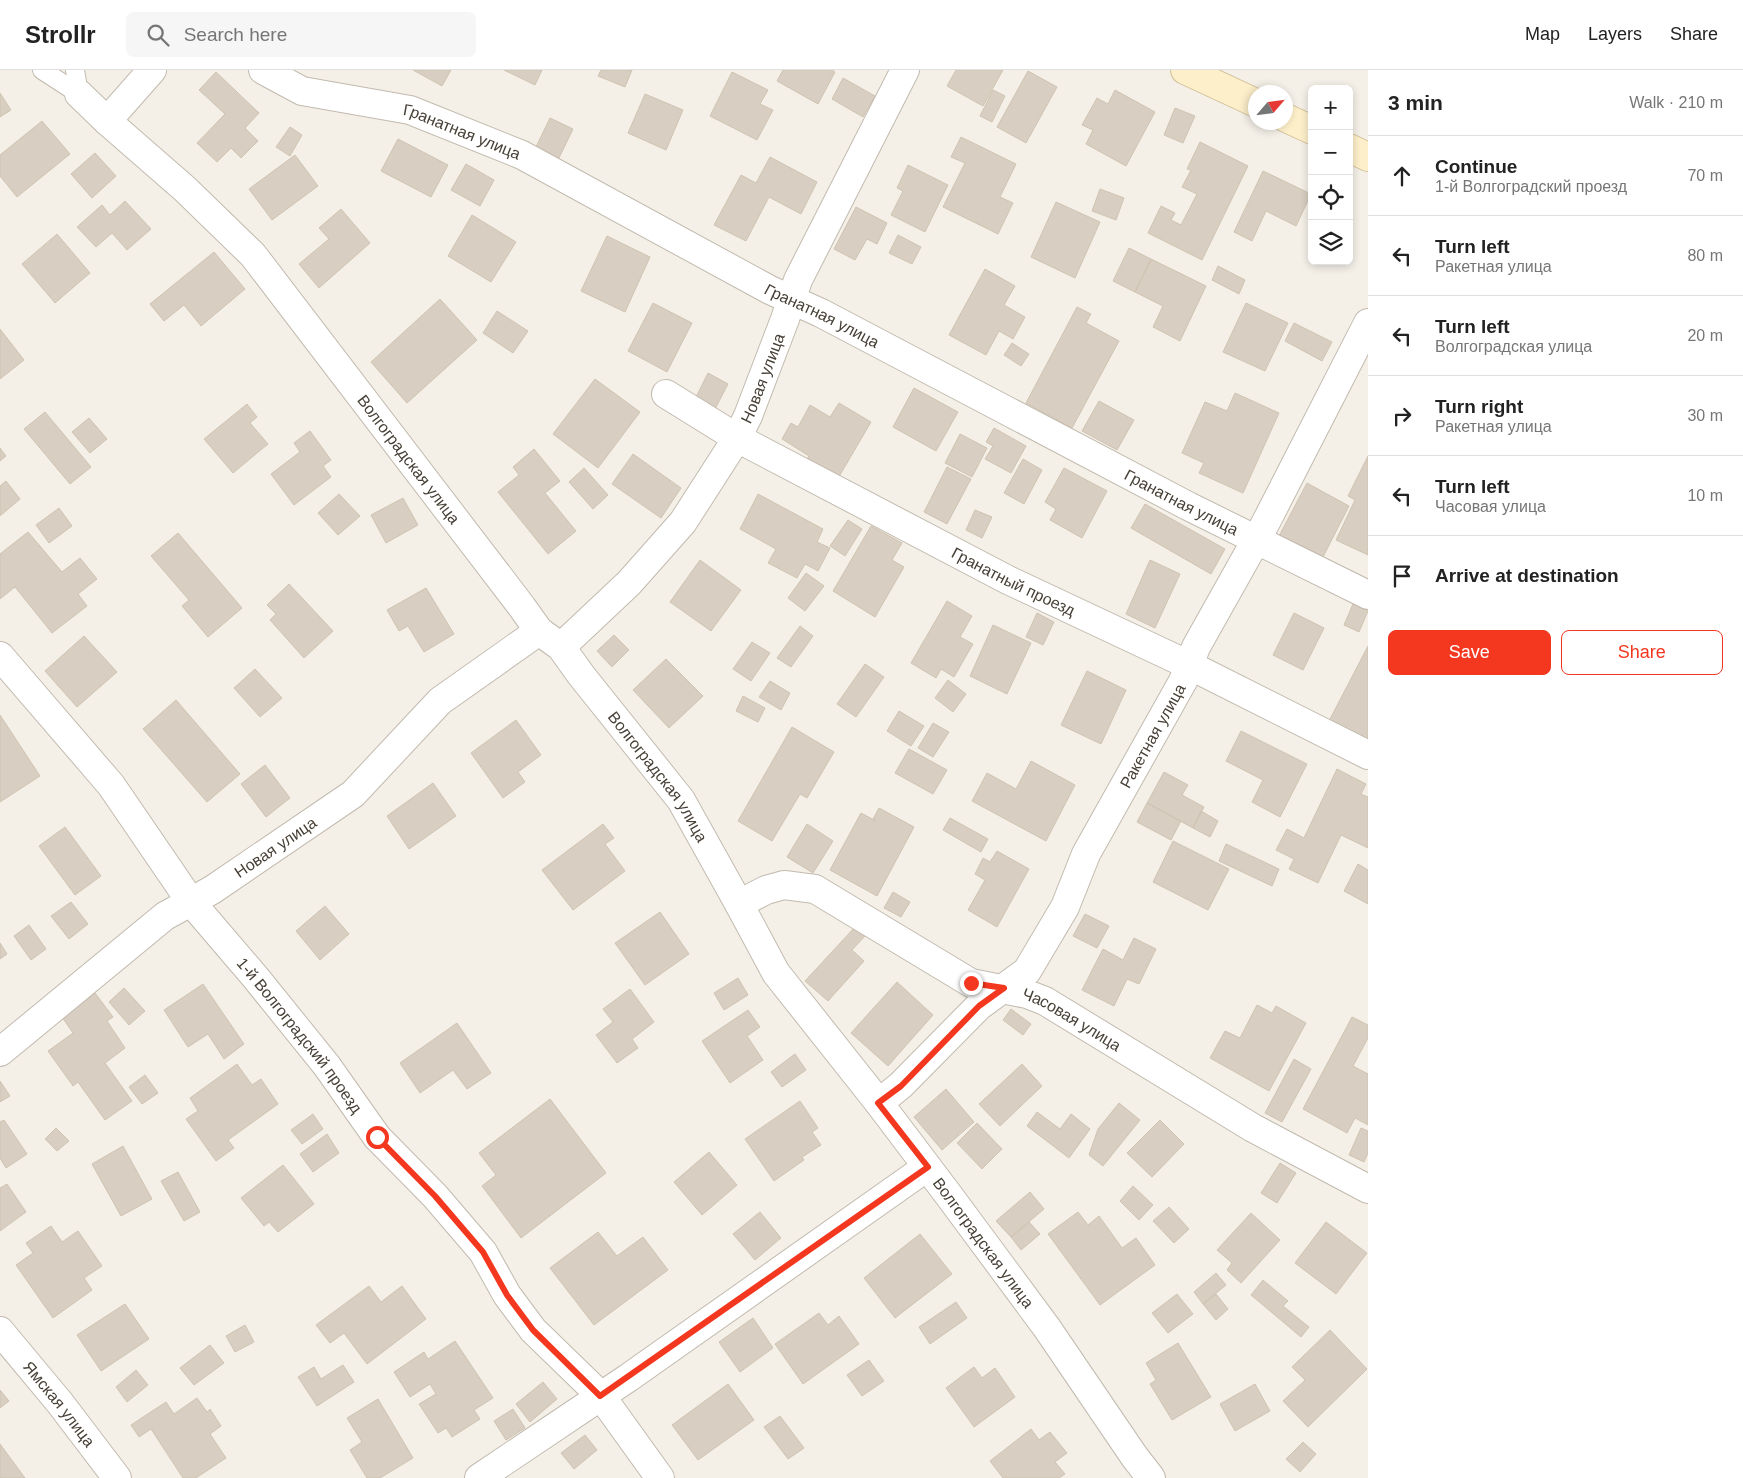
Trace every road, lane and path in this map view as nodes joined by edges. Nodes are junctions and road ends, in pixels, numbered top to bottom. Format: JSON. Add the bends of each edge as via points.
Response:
{"nodes":[{"id":1,"x":42,"y":70,"type":"edge"},
{"id":2,"x":65,"y":70,"type":"edge"},
{"id":3,"x":152,"y":70,"type":"edge"},
{"id":4,"x":263,"y":70,"type":"edge"},
{"id":5,"x":905,"y":70,"type":"edge"},
{"id":6,"x":1185,"y":70,"type":"edge"},
{"id":7,"x":77,"y":82,"type":"edge"},
{"id":8,"x":1248,"y":99,"type":"edge"},
{"id":9,"x":1293,"y":121,"type":"edge"},
{"id":10,"x":107,"y":122,"type":"junction"},
{"id":11,"x":1308,"y":128,"type":"edge"},
{"id":12,"x":1353,"y":150,"type":"edge"},
{"id":13,"x":1368,"y":157,"type":"edge"},
{"id":14,"x":791,"y":301,"type":"junction"},
{"id":15,"x":1368,"y":322,"type":"edge"},
{"id":16,"x":666,"y":394,"type":"dead end"},
{"id":17,"x":737,"y":438,"type":"junction"},
{"id":18,"x":1256,"y":541,"type":"junction"},
{"id":19,"x":1368,"y":596,"type":"edge"},
{"id":20,"x":539,"y":631,"type":"junction"},
{"id":21,"x":561,"y":646,"type":"junction"},
{"id":22,"x":0,"y":656,"type":"edge"},
{"id":23,"x":1189,"y":665,"type":"junction"},
{"id":24,"x":1368,"y":755,"type":"edge"},
{"id":25,"x":191,"y":902,"type":"junction"},
{"id":26,"x":739,"y":904,"type":"junction"},
{"id":27,"x":1004,"y":988,"type":"junction"},
{"id":28,"x":0,"y":1052,"type":"edge"},
{"id":29,"x":878,"y":1103,"type":"junction"},
{"id":30,"x":928,"y":1167,"type":"junction"},
{"id":31,"x":1368,"y":1189,"type":"edge"},
{"id":32,"x":0,"y":1331,"type":"edge"},
{"id":33,"x":600,"y":1396,"type":"junction"},
{"id":34,"x":117,"y":1478,"type":"edge"},
{"id":35,"x":479,"y":1478,"type":"edge"},
{"id":36,"x":660,"y":1478,"type":"edge"},
{"id":37,"x":1151,"y":1478,"type":"edge"}],
"edges":[{"from":1,"to":7,"type":"lane"},
{"from":2,"to":7,"type":"lane"},
{"from":3,"to":10,"type":"street"},
{"from":4,"to":14,"type":"street","name":"Гранатная улица","via":[[302,91],[410,110],[522,155]]},
{"from":5,"to":14,"type":"street","name":"Новая улица","via":[[798,280]]},
{"from":6,"to":8,"type":"street"},
{"from":7,"to":10,"type":"street","name":"Волгоградская улица"},
{"from":9,"to":11,"type":"street"},
{"from":10,"to":20,"type":"street","name":"Волгоградская улица","via":[[185,189],[253,255]]},
{"from":12,"to":13,"type":"street"},
{"from":14,"to":17,"type":"street","name":"Новая улица"},
{"from":14,"to":18,"type":"street","name":"Гранатная улица","via":[[821,313]]},
{"from":15,"to":18,"type":"street","name":"Ракетная улица"},
{"from":16,"to":17,"type":"street","name":"Гранатный проезд"},
{"from":17,"to":21,"type":"street","name":"Новая улица","via":[[683,522],[629,583]]},
{"from":17,"to":23,"type":"street","name":"Гранатный проезд","via":[[1008,580]]},
{"from":18,"to":19,"type":"street","name":"Гранатная улица"},
{"from":18,"to":23,"type":"street","name":"Ракетная улица"},
{"from":20,"to":21,"type":"street","name":"Волгоградская улица"},
{"from":20,"to":25,"type":"street","name":"Новая улица","via":[[440,701],[353,794]]},
{"from":21,"to":26,"type":"street","name":"Волгоградская улица","via":[[681,800]]},
{"from":22,"to":25,"type":"street","name":"1-й Волгоградский проезд","via":[[112,785]]},
{"from":23,"to":24,"type":"street","name":"Гранатный проезд"},
{"from":23,"to":27,"type":"street","name":"Ракетная улица","via":[[1086,854],[1065,907],[1027,971]]},
{"from":25,"to":28,"type":"street","name":"Новая улица","via":[[165,916]]},
{"from":25,"to":33,"type":"street","name":"1-й Волгоградский проезд","via":[[327,1066],[377,1137],[435,1196],[483,1252],[507,1295],[533,1330]]},
{"from":26,"to":27,"type":"street","name":"Часовая улица","via":[[784,885],[815,889],[971,983]]},
{"from":26,"to":29,"type":"street","name":"Волгоградская улица","via":[[776,973]]},
{"from":27,"to":29,"type":"street","name":"Ракетная улица","via":[[979,1006],[901,1086]]},
{"from":27,"to":31,"type":"street","name":"Часовая улица","via":[[1045,1001],[1253,1128]]},
{"from":29,"to":30,"type":"street","name":"Волгоградская улица"},
{"from":30,"to":33,"type":"street"},
{"from":30,"to":37,"type":"street","name":"Волгоградская улица","via":[[1047,1328]]},
{"from":32,"to":34,"type":"street","name":"Ямская улица"},
{"from":33,"to":35,"type":"street"},
{"from":33,"to":36,"type":"street","name":"1-й Волгоградский проезд"}]}
